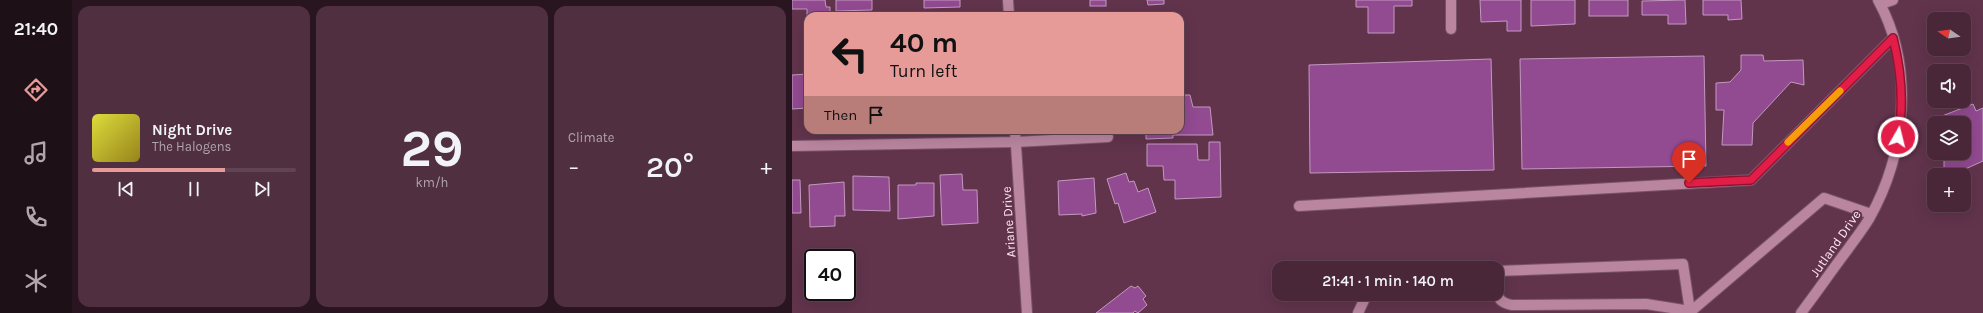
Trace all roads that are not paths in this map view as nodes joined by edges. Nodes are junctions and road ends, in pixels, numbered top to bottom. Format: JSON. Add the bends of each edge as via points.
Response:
{"nodes":[{"id":1,"x":1008,"y":0,"type":"edge"},
{"id":2,"x":1451,"y":0,"type":"edge"},
{"id":3,"x":1893,"y":0,"type":"edge"},
{"id":4,"x":1880,"y":2,"type":"edge"},
{"id":5,"x":1009,"y":12,"type":"edge"},
{"id":6,"x":1451,"y":29,"type":"dead end"},
{"id":7,"x":1893,"y":38,"type":"junction"},
{"id":8,"x":1015,"y":134,"type":"edge"},
{"id":9,"x":1108,"y":137,"type":"dead end"},
{"id":10,"x":1016,"y":142,"type":"junction"},
{"id":11,"x":792,"y":146,"type":"edge"},
{"id":12,"x":1299,"y":206,"type":"dead end"},
{"id":13,"x":1871,"y":214,"type":"junction"},
{"id":14,"x":1504,"y":271,"type":"edge"},
{"id":15,"x":1364,"y":301,"type":"edge"},
{"id":16,"x":1501,"y":301,"type":"edge"},
{"id":17,"x":1690,"y":312,"type":"edge"},
{"id":18,"x":1027,"y":313,"type":"edge"},
{"id":19,"x":1358,"y":313,"type":"edge"},
{"id":20,"x":1801,"y":313,"type":"edge"}],
"edges":[{"from":1,"to":5,"type":"street"},
{"from":2,"to":6,"type":"street"},
{"from":3,"to":4,"type":"street"},
{"from":4,"to":7,"type":"street","name":"Jutland Drive","via":[[1887,15]]},
{"from":7,"to":12,"type":"street","via":[[1751,180]]},
{"from":7,"to":13,"type":"street","name":"Jutland Drive","via":[[1900,65],[1901,122],[1892,168]]},
{"from":8,"to":10,"type":"street","name":"Ariane Drive"},
{"from":9,"to":10,"type":"street"},
{"from":10,"to":11,"type":"street"},
{"from":10,"to":18,"type":"street","name":"Ariane Drive"},
{"from":13,"to":17,"type":"street","via":[[1824,198]]},
{"from":13,"to":20,"type":"street","name":"Jutland Drive"},
{"from":14,"to":17,"type":"street","via":[[1683,264]]},
{"from":15,"to":19,"type":"street"},
{"from":16,"to":17,"type":"street","via":[[1512,305],[1646,304]]}]}
